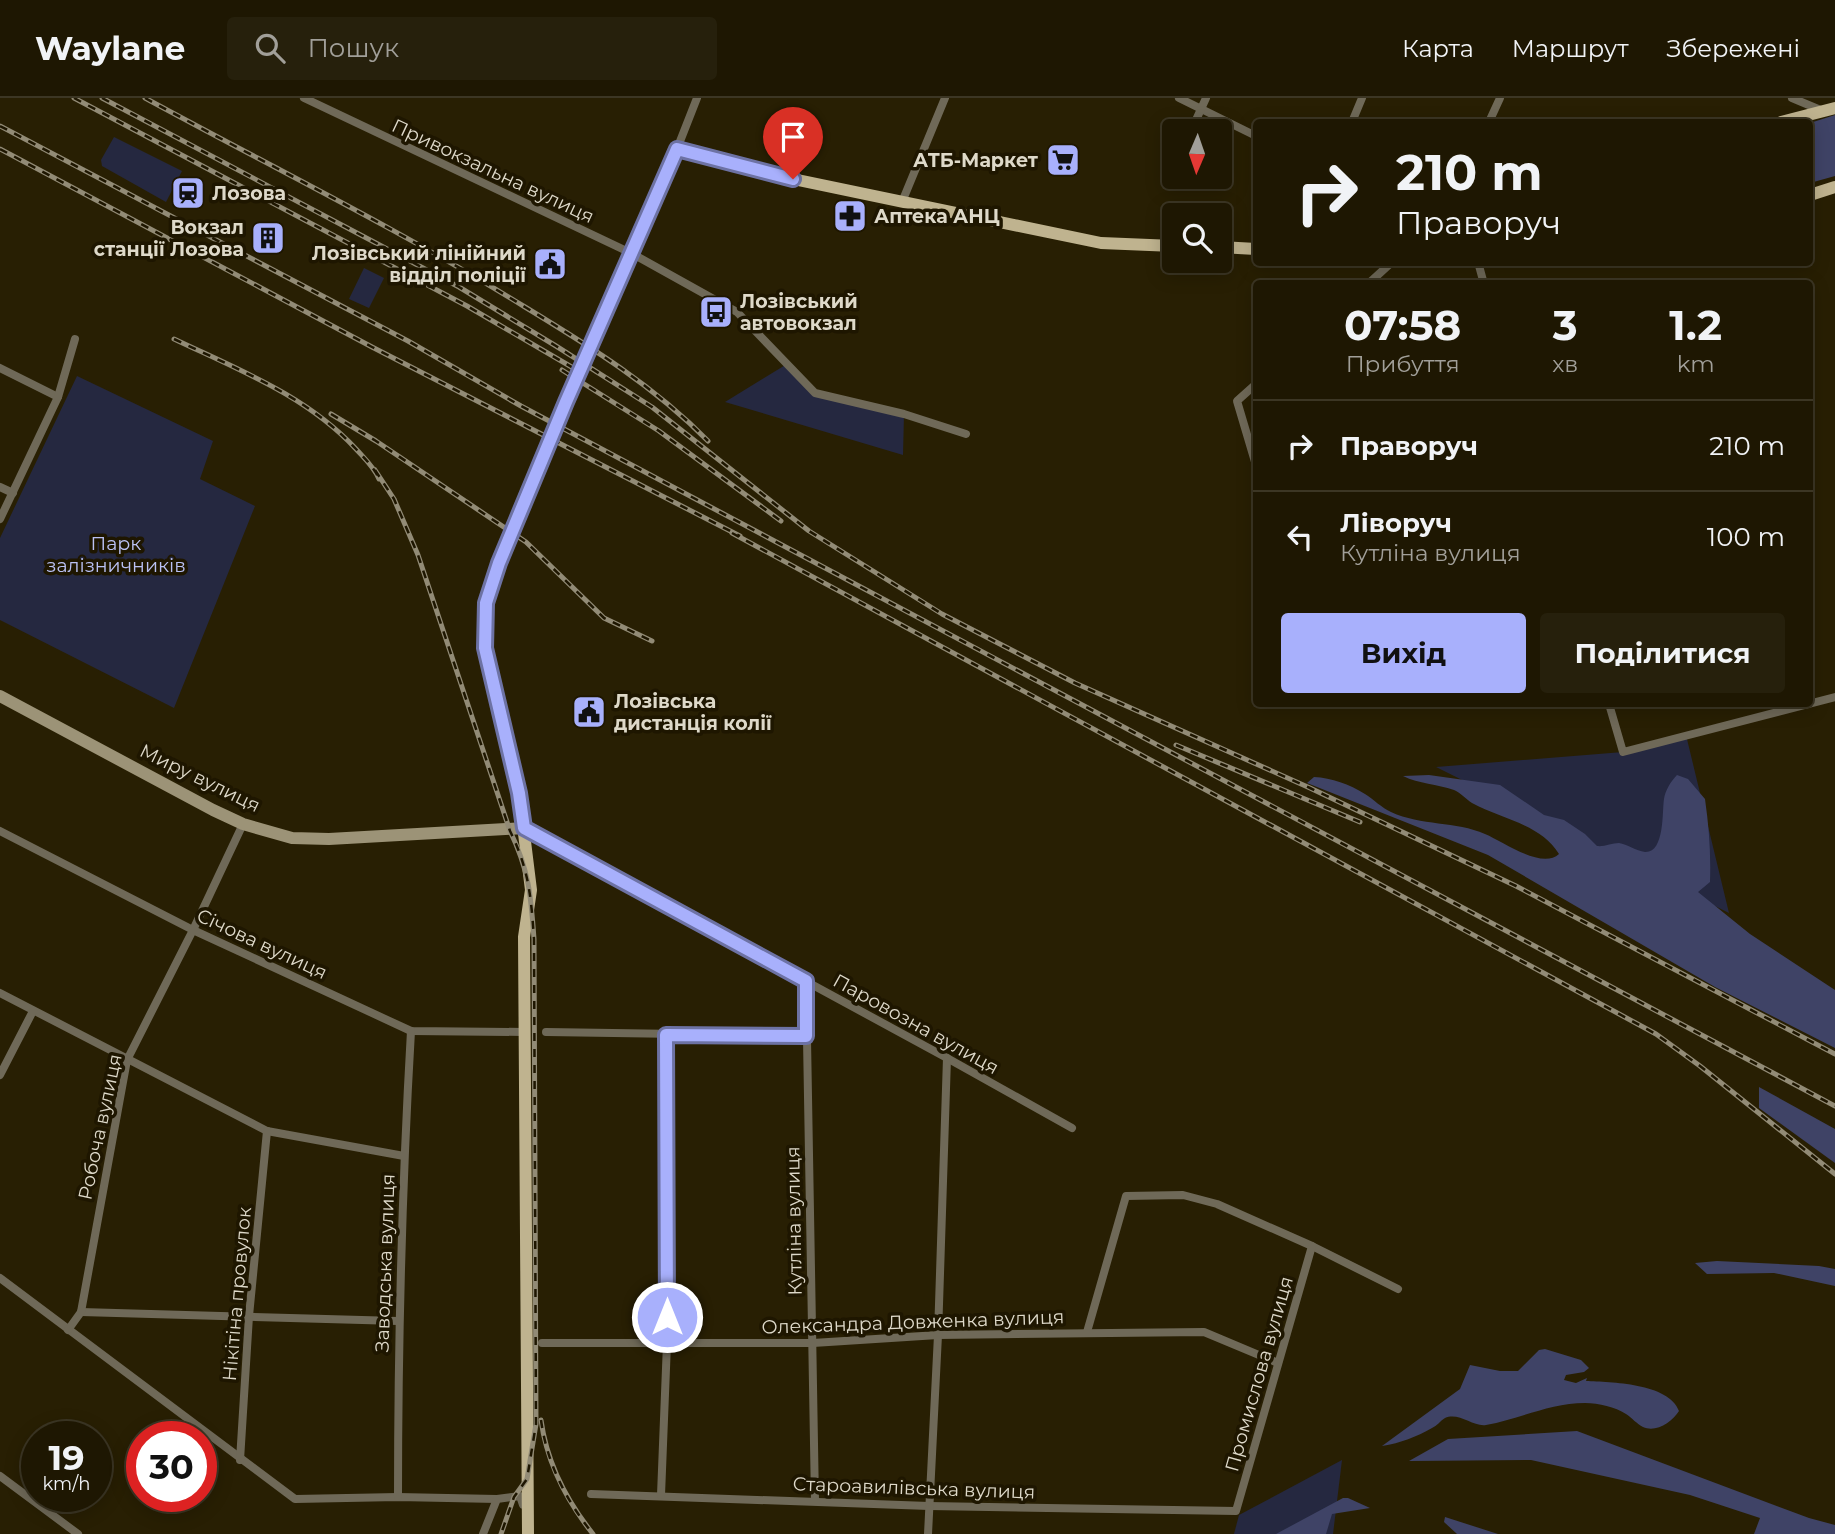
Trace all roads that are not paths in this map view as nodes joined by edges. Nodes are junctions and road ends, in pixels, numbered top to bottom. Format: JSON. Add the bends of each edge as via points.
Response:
{"nodes":[{"id":1,"x":304,"y":98,"type":"edge"},
{"id":2,"x":697,"y":98,"type":"edge"},
{"id":3,"x":944,"y":98,"type":"edge"},
{"id":4,"x":1178,"y":98,"type":"edge"},
{"id":5,"x":1206,"y":98,"type":"edge"},
{"id":6,"x":1362,"y":98,"type":"edge"},
{"id":7,"x":1500,"y":98,"type":"edge"},
{"id":8,"x":1792,"y":98,"type":"edge"},
{"id":9,"x":1201,"y":109,"type":"junction"},
{"id":10,"x":1829,"y":110,"type":"edge"},
{"id":11,"x":1196,"y":119,"type":"edge"},
{"id":12,"x":1353,"y":119,"type":"edge"},
{"id":13,"x":1490,"y":119,"type":"edge"},
{"id":14,"x":1794,"y":119,"type":"edge"},
{"id":15,"x":1253,"y":135,"type":"edge"},
{"id":16,"x":677,"y":149,"type":"junction"},
{"id":17,"x":1835,"y":187,"type":"edge"},
{"id":18,"x":1813,"y":194,"type":"edge"},
{"id":19,"x":902,"y":202,"type":"junction"},
{"id":20,"x":1162,"y":246,"type":"edge"},
{"id":21,"x":1232,"y":248,"type":"edge"},
{"id":22,"x":1253,"y":249,"type":"edge"},
{"id":23,"x":631,"y":253,"type":"junction"},
{"id":24,"x":1388,"y":266,"type":"edge"},
{"id":25,"x":1372,"y":280,"type":"edge"},
{"id":26,"x":75,"y":339,"type":"dead end"},
{"id":27,"x":0,"y":368,"type":"edge"},
{"id":28,"x":1253,"y":387,"type":"edge"},
{"id":29,"x":58,"y":397,"type":"junction"},
{"id":30,"x":966,"y":434,"type":"dead end"},
{"id":31,"x":1253,"y":455,"type":"edge"},
{"id":32,"x":0,"y":486,"type":"edge"},
{"id":33,"x":13,"y":493,"type":"junction"},
{"id":34,"x":0,"y":519,"type":"edge"},
{"id":35,"x":0,"y":696,"type":"edge"},
{"id":36,"x":1835,"y":697,"type":"edge"},
{"id":37,"x":1813,"y":703,"type":"edge"},
{"id":38,"x":1610,"y":707,"type":"edge"},
{"id":39,"x":1796,"y":707,"type":"edge"},
{"id":40,"x":243,"y":824,"type":"junction"},
{"id":41,"x":524,"y":828,"type":"junction"},
{"id":42,"x":0,"y":831,"type":"edge"},
{"id":43,"x":193,"y":930,"type":"junction"},
{"id":44,"x":806,"y":981,"type":"junction"},
{"id":45,"x":0,"y":993,"type":"edge"},
{"id":46,"x":33,"y":1011,"type":"junction"},
{"id":47,"x":411,"y":1031,"type":"junction"},
{"id":48,"x":524,"y":1032,"type":"junction"},
{"id":49,"x":546,"y":1032,"type":"dead end"},
{"id":50,"x":666,"y":1035,"type":"junction"},
{"id":51,"x":806,"y":1036,"type":"junction"},
{"id":52,"x":947,"y":1058,"type":"junction"},
{"id":53,"x":127,"y":1060,"type":"junction"},
{"id":54,"x":0,"y":1075,"type":"edge"},
{"id":55,"x":1072,"y":1128,"type":"dead end"},
{"id":56,"x":267,"y":1131,"type":"junction"},
{"id":57,"x":404,"y":1156,"type":"junction"},
{"id":58,"x":1312,"y":1246,"type":"junction"},
{"id":59,"x":0,"y":1278,"type":"edge"},
{"id":60,"x":1398,"y":1289,"type":"dead end"},
{"id":61,"x":81,"y":1312,"type":"junction"},
{"id":62,"x":249,"y":1316,"type":"junction"},
{"id":63,"x":398,"y":1321,"type":"junction"},
{"id":64,"x":68,"y":1330,"type":"junction"},
{"id":65,"x":1087,"y":1332,"type":"junction"},
{"id":66,"x":938,"y":1335,"type":"junction"},
{"id":67,"x":542,"y":1343,"type":"dead end"},
{"id":68,"x":667,"y":1343,"type":"junction"},
{"id":69,"x":813,"y":1343,"type":"junction"},
{"id":70,"x":1278,"y":1363,"type":"junction"},
{"id":71,"x":240,"y":1460,"type":"junction"},
{"id":72,"x":0,"y":1476,"type":"edge"},
{"id":73,"x":591,"y":1494,"type":"dead end"},
{"id":74,"x":662,"y":1495,"type":"junction"},
{"id":75,"x":398,"y":1496,"type":"junction"},
{"id":76,"x":497,"y":1499,"type":"junction"},
{"id":77,"x":815,"y":1501,"type":"junction"},
{"id":78,"x":523,"y":1505,"type":"dead end"},
{"id":79,"x":929,"y":1506,"type":"junction"},
{"id":80,"x":1236,"y":1511,"type":"joint"},
{"id":81,"x":78,"y":1534,"type":"edge"},
{"id":82,"x":483,"y":1534,"type":"edge"},
{"id":83,"x":528,"y":1534,"type":"edge"},
{"id":84,"x":928,"y":1534,"type":"edge"}],
"edges":[{"from":1,"to":23,"type":"street","name":"Привокзальна вулиця"},
{"from":2,"to":16,"type":"street"},
{"from":3,"to":19,"type":"street"},
{"from":4,"to":9,"type":"street"},
{"from":5,"to":9,"type":"street"},
{"from":6,"to":12,"type":"street"},
{"from":7,"to":13,"type":"street"},
{"from":8,"to":10,"type":"street"},
{"from":9,"to":11,"type":"street"},
{"from":9,"to":15,"type":"street"},
{"from":10,"to":14,"type":"main road"},
{"from":16,"to":19,"type":"main road"},
{"from":16,"to":23,"type":"main road"},
{"from":17,"to":18,"type":"main road"},
{"from":19,"to":20,"type":"main road","via":[[1101,243]]},
{"from":21,"to":22,"type":"main road"},
{"from":23,"to":30,"type":"street","name":"Привокзальна вулиця","via":[[737,312],[815,393]]},
{"from":23,"to":41,"type":"main road","bridge":true,"via":[[486,603],[485,648]]},
{"from":24,"to":25,"type":"street"},
{"from":26,"to":29,"type":"street"},
{"from":27,"to":29,"type":"street"},
{"from":28,"to":31,"type":"street","via":[[1237,401]]},
{"from":29,"to":33,"type":"street"},
{"from":32,"to":33,"type":"street"},
{"from":33,"to":34,"type":"street"},
{"from":35,"to":40,"type":"main road","name":"Миру вулиця"},
{"from":36,"to":37,"type":"street"},
{"from":38,"to":39,"type":"street","via":[[1623,752]]},
{"from":40,"to":41,"type":"main road","name":"Миру вулиця","via":[[292,838],[329,839]]},
{"from":40,"to":43,"type":"street","name":"Робоча вулиця"},
{"from":41,"to":44,"type":"street","name":"Паровозна вулиця"},
{"from":41,"to":48,"type":"main road","via":[[531,890],[524,937]]},
{"from":42,"to":43,"type":"street","name":"Січова вулиця"},
{"from":43,"to":47,"type":"street","name":"Січова вулиця"},
{"from":43,"to":53,"type":"street","name":"Робоча вулиця"},
{"from":44,"to":51,"type":"street","name":"Кутліна вулиця"},
{"from":44,"to":52,"type":"street","name":"Паровозна вулиця"},
{"from":45,"to":46,"type":"street"},
{"from":46,"to":53,"type":"street"},
{"from":46,"to":54,"type":"street"},
{"from":47,"to":48,"type":"street","name":"Січова вулиця"},
{"from":47,"to":57,"type":"street","name":"Заводська вулиця"},
{"from":48,"to":83,"type":"main road"},
{"from":49,"to":50,"type":"street"},
{"from":50,"to":51,"type":"street"},
{"from":50,"to":68,"type":"street"},
{"from":51,"to":69,"type":"street","name":"Кутліна вулиця"},
{"from":52,"to":55,"type":"street","name":"Паровозна вулиця"},
{"from":52,"to":66,"type":"street"},
{"from":53,"to":56,"type":"street"},
{"from":53,"to":61,"type":"street","name":"Робоча вулиця"},
{"from":56,"to":57,"type":"street"},
{"from":56,"to":62,"type":"street","name":"Нікітіна провулок"},
{"from":57,"to":63,"type":"street","name":"Заводська вулиця"},
{"from":58,"to":60,"type":"street"},
{"from":58,"to":65,"type":"street","via":[[1217,1204],[1183,1195],[1126,1196]]},
{"from":58,"to":70,"type":"street","name":"Промислова вулиця"},
{"from":59,"to":64,"type":"street"},
{"from":61,"to":62,"type":"street"},
{"from":61,"to":64,"type":"street","name":"Робоча вулиця"},
{"from":62,"to":63,"type":"street"},
{"from":62,"to":71,"type":"street","name":"Нікітіна провулок"},
{"from":63,"to":75,"type":"street","name":"Заводська вулиця"},
{"from":64,"to":71,"type":"street"},
{"from":65,"to":66,"type":"street","name":"Олександра Довженка вулиця"},
{"from":65,"to":70,"type":"street","name":"Олександра Довженка вулиця","via":[[1204,1332]]},
{"from":66,"to":69,"type":"street","name":"Олександра Довженка вулиця"},
{"from":66,"to":79,"type":"street"},
{"from":67,"to":68,"type":"street","name":"Олександра Довженка вулиця"},
{"from":68,"to":69,"type":"street","name":"Олександра Довженка вулиця"},
{"from":68,"to":74,"type":"street"},
{"from":69,"to":77,"type":"street","name":"Кутліна вулиця"},
{"from":70,"to":80,"type":"street","name":"Промислова вулиця"},
{"from":71,"to":75,"type":"street","via":[[295,1499]]},
{"from":72,"to":81,"type":"street"},
{"from":73,"to":74,"type":"street","name":"Староавилівська вулиця"},
{"from":74,"to":77,"type":"street","name":"Староавилівська вулиця"},
{"from":75,"to":76,"type":"street"},
{"from":76,"to":78,"type":"street","via":[[520,1496]]},
{"from":76,"to":82,"type":"street"},
{"from":77,"to":79,"type":"street","name":"Староавилівська вулиця"},
{"from":79,"to":80,"type":"street","name":"Староавилівська вулиця"},
{"from":79,"to":84,"type":"street"}]}
